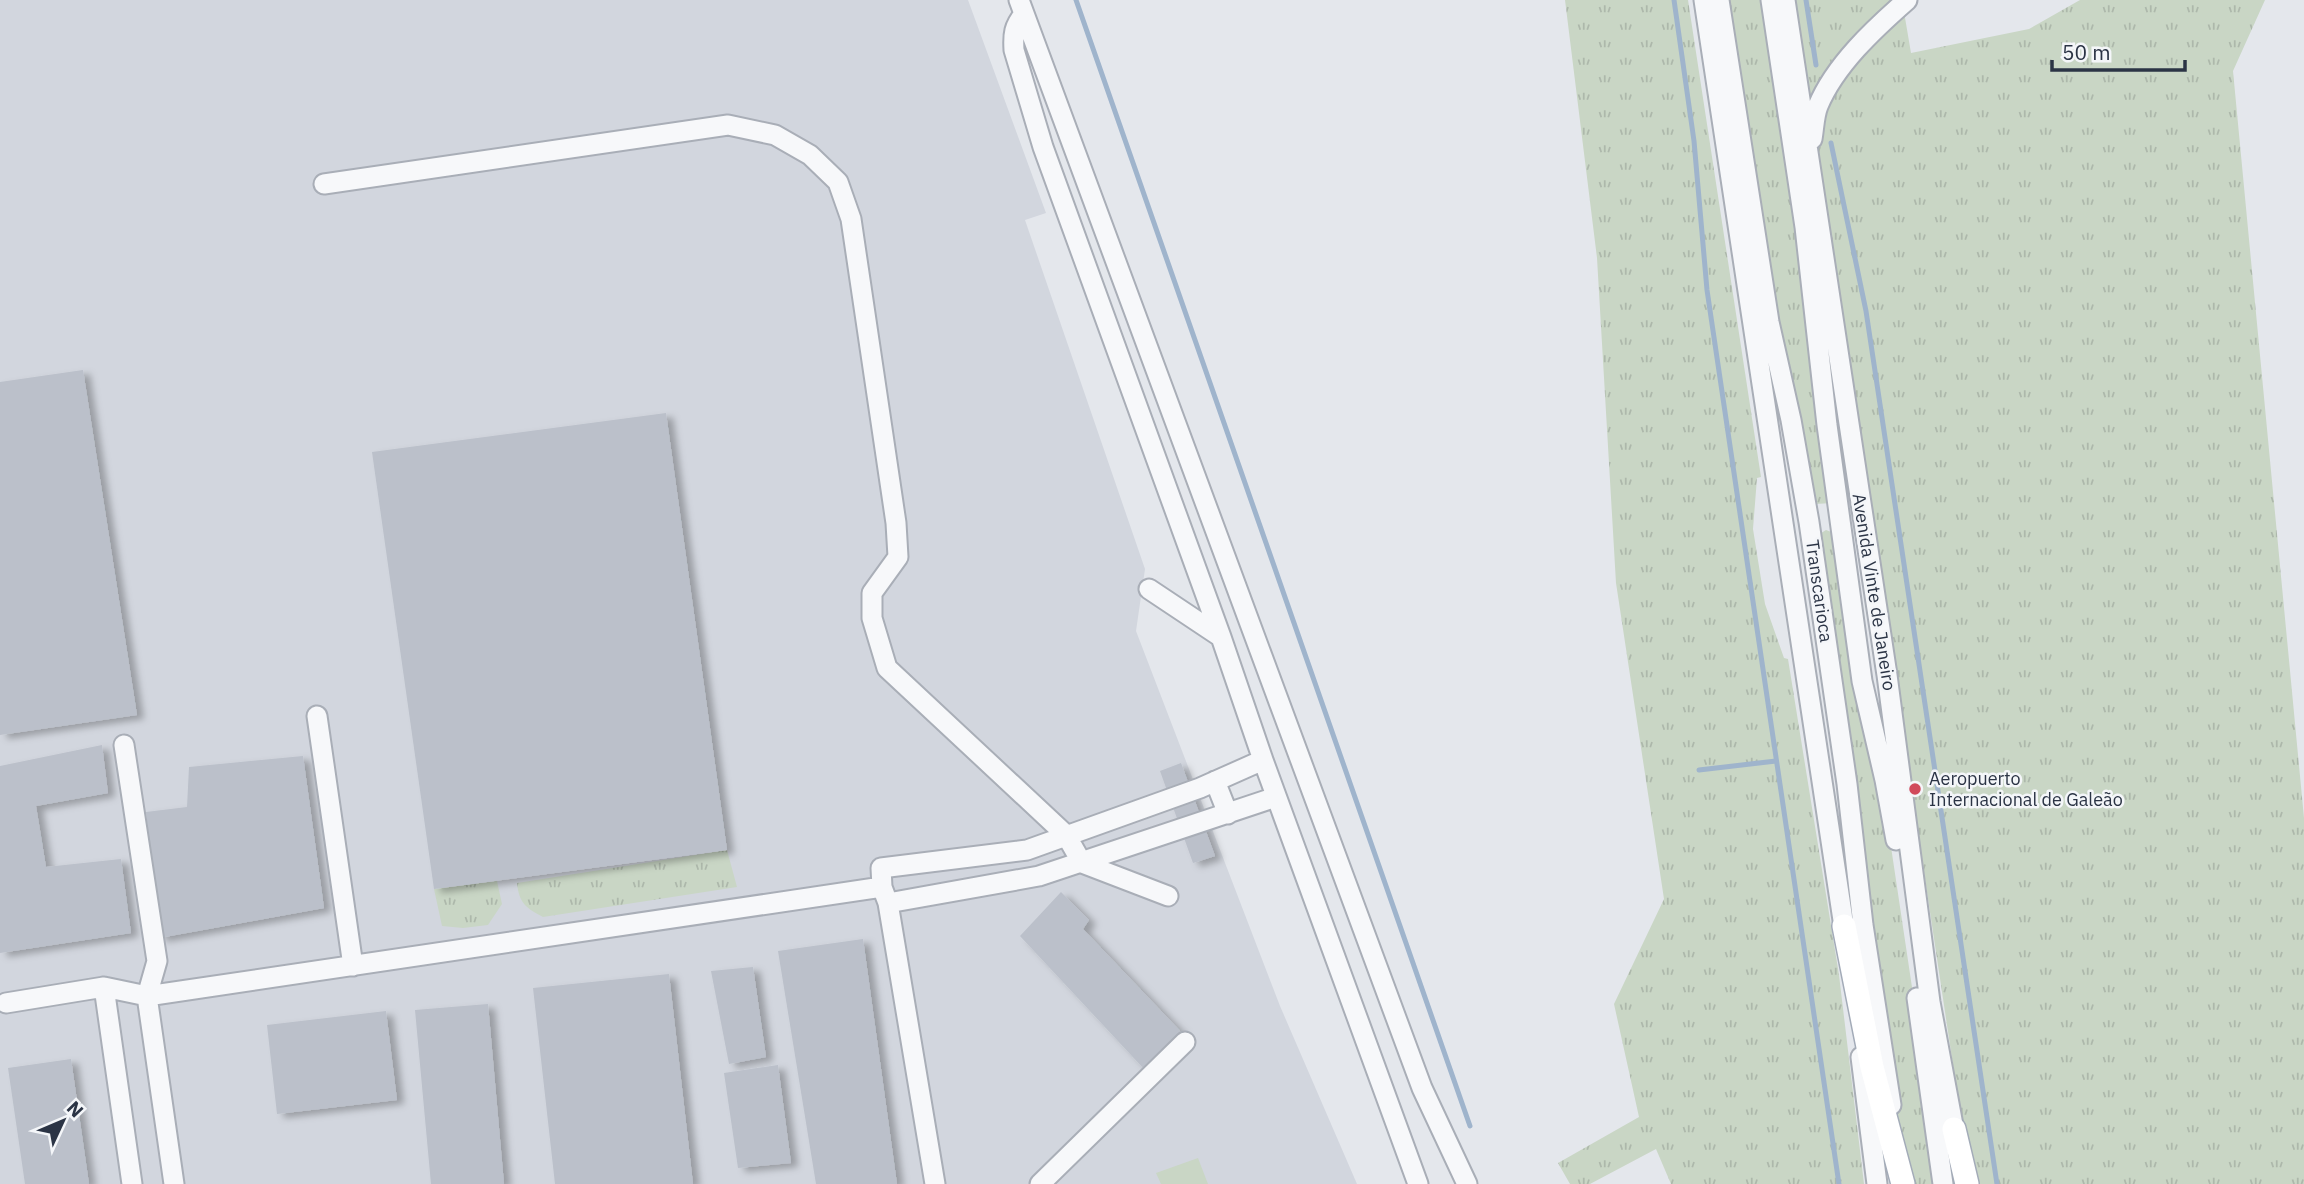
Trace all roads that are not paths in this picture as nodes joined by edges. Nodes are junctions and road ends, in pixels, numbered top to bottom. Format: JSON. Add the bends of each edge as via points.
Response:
{"nodes":[{"id":1,"x":1704,"y":0,"type":"edge"},
{"id":2,"x":1719,"y":0,"type":"edge"},
{"id":3,"x":1770,"y":0,"type":"edge"},
{"id":4,"x":1785,"y":0,"type":"edge"},
{"id":5,"x":1907,"y":0,"type":"edge"},
{"id":6,"x":1022,"y":7,"type":"edge"},
{"id":7,"x":1809,"y":157,"type":"junction"},
{"id":8,"x":324,"y":184,"type":"dead end"},
{"id":9,"x":1839,"y":518,"type":"junction"},
{"id":10,"x":1808,"y":522,"type":"junction"},
{"id":11,"x":1149,"y":589,"type":"dead end"},
{"id":12,"x":1221,"y":636,"type":"junction"},
{"id":13,"x":1887,"y":675,"type":"junction"},
{"id":14,"x":1807,"y":687,"type":"junction"},
{"id":15,"x":317,"y":716,"type":"dead end"},
{"id":16,"x":124,"y":745,"type":"dead end"},
{"id":17,"x":1263,"y":760,"type":"junction"},
{"id":18,"x":1215,"y":781,"type":"junction"},
{"id":19,"x":1276,"y":797,"type":"junction"},
{"id":20,"x":1143,"y":808,"type":"junction"},
{"id":21,"x":1227,"y":814,"type":"junction"},
{"id":22,"x":1066,"y":835,"type":"junction"},
{"id":23,"x":1153,"y":839,"type":"junction"},
{"id":24,"x":1082,"y":863,"type":"junction"},
{"id":25,"x":884,"y":886,"type":"junction"},
{"id":26,"x":1168,"y":896,"type":"dead end"},
{"id":27,"x":1844,"y":926,"type":"junction"},
{"id":28,"x":353,"y":966,"type":"junction"},
{"id":29,"x":104,"y":987,"type":"junction"},
{"id":30,"x":147,"y":996,"type":"junction"},
{"id":31,"x":6,"y":1003,"type":"dead end"},
{"id":32,"x":1185,"y":1041,"type":"dead end"},
{"id":33,"x":1954,"y":1129,"type":"junction"},
{"id":34,"x":132,"y":1184,"type":"edge"},
{"id":35,"x":174,"y":1184,"type":"edge"},
{"id":36,"x":934,"y":1184,"type":"edge"},
{"id":37,"x":1040,"y":1184,"type":"edge"},
{"id":38,"x":1418,"y":1184,"type":"edge"},
{"id":39,"x":1467,"y":1184,"type":"edge"},
{"id":40,"x":1877,"y":1184,"type":"edge"},
{"id":41,"x":1903,"y":1184,"type":"edge"},
{"id":42,"x":1943,"y":1184,"type":"edge"},
{"id":43,"x":1962,"y":1184,"type":"edge"},
{"id":44,"x":1967,"y":1184,"type":"edge"}],
"edges":[{"from":1,"to":14,"type":"street"},
{"from":2,"to":10,"type":"street","name":"Transcarioca","via":[[1769,322]]},
{"from":3,"to":9,"type":"street","name":"Transcarioca","via":[[1805,227]]},
{"from":4,"to":7,"type":"street","name":"Avenida Vinte de Janeiro"},
{"from":5,"to":7,"type":"street","via":[[1836,75],[1817,108]]},
{"from":6,"to":12,"type":"street","via":[[1013,34],[1020,75]]},
{"from":6,"to":39,"type":"street","via":[[1422,1088]]},
{"from":7,"to":13,"type":"street","name":"Avenida Vinte de Janeiro"},
{"from":8,"to":22,"type":"street","via":[[728,125],[775,135],[810,155],[838,182],[851,219],[897,523],[898,557],[872,593],[872,618],[887,668]]},
{"from":9,"to":10,"type":"street","via":[[1822,514]]},
{"from":9,"to":13,"type":"street","via":[[1850,530],[1861,598]]},
{"from":9,"to":42,"type":"street","name":"Transcarioca","via":[[1862,681],[1893,817]]},
{"from":10,"to":14,"type":"street","via":[[1802,541],[1808,598]]},
{"from":10,"to":41,"type":"street","name":"Transcarioca"},
{"from":11,"to":12,"type":"street"},
{"from":12,"to":17,"type":"street"},
{"from":13,"to":33,"type":"street","name":"Avenida Vinte de Janeiro","via":[[1930,1002]]},
{"from":14,"to":27,"type":"street"},
{"from":15,"to":28,"type":"street"},
{"from":16,"to":30,"type":"street","via":[[157,961]]},
{"from":17,"to":18,"type":"street"},
{"from":17,"to":19,"type":"street"},
{"from":18,"to":20,"type":"street"},
{"from":18,"to":21,"type":"street"},
{"from":19,"to":21,"type":"street"},
{"from":19,"to":38,"type":"street"},
{"from":20,"to":22,"type":"street"},
{"from":20,"to":23,"type":"street"},
{"from":21,"to":23,"type":"street"},
{"from":22,"to":24,"type":"street"},
{"from":22,"to":25,"type":"street","via":[[1027,850]]},
{"from":23,"to":24,"type":"street"},
{"from":24,"to":25,"type":"street","via":[[1039,876]]},
{"from":24,"to":26,"type":"street"},
{"from":25,"to":28,"type":"street"},
{"from":25,"to":36,"type":"street"},
{"from":27,"to":40,"type":"street"},
{"from":27,"to":41,"type":"main road","via":[[1872,1068]]},
{"from":28,"to":30,"type":"street"},
{"from":29,"to":30,"type":"street"},
{"from":29,"to":31,"type":"street"},
{"from":29,"to":34,"type":"street"},
{"from":30,"to":35,"type":"street"},
{"from":32,"to":37,"type":"street"},
{"from":33,"to":43,"type":"street","name":"Avenida Vinte de Janeiro"},
{"from":33,"to":44,"type":"main road"}]}
